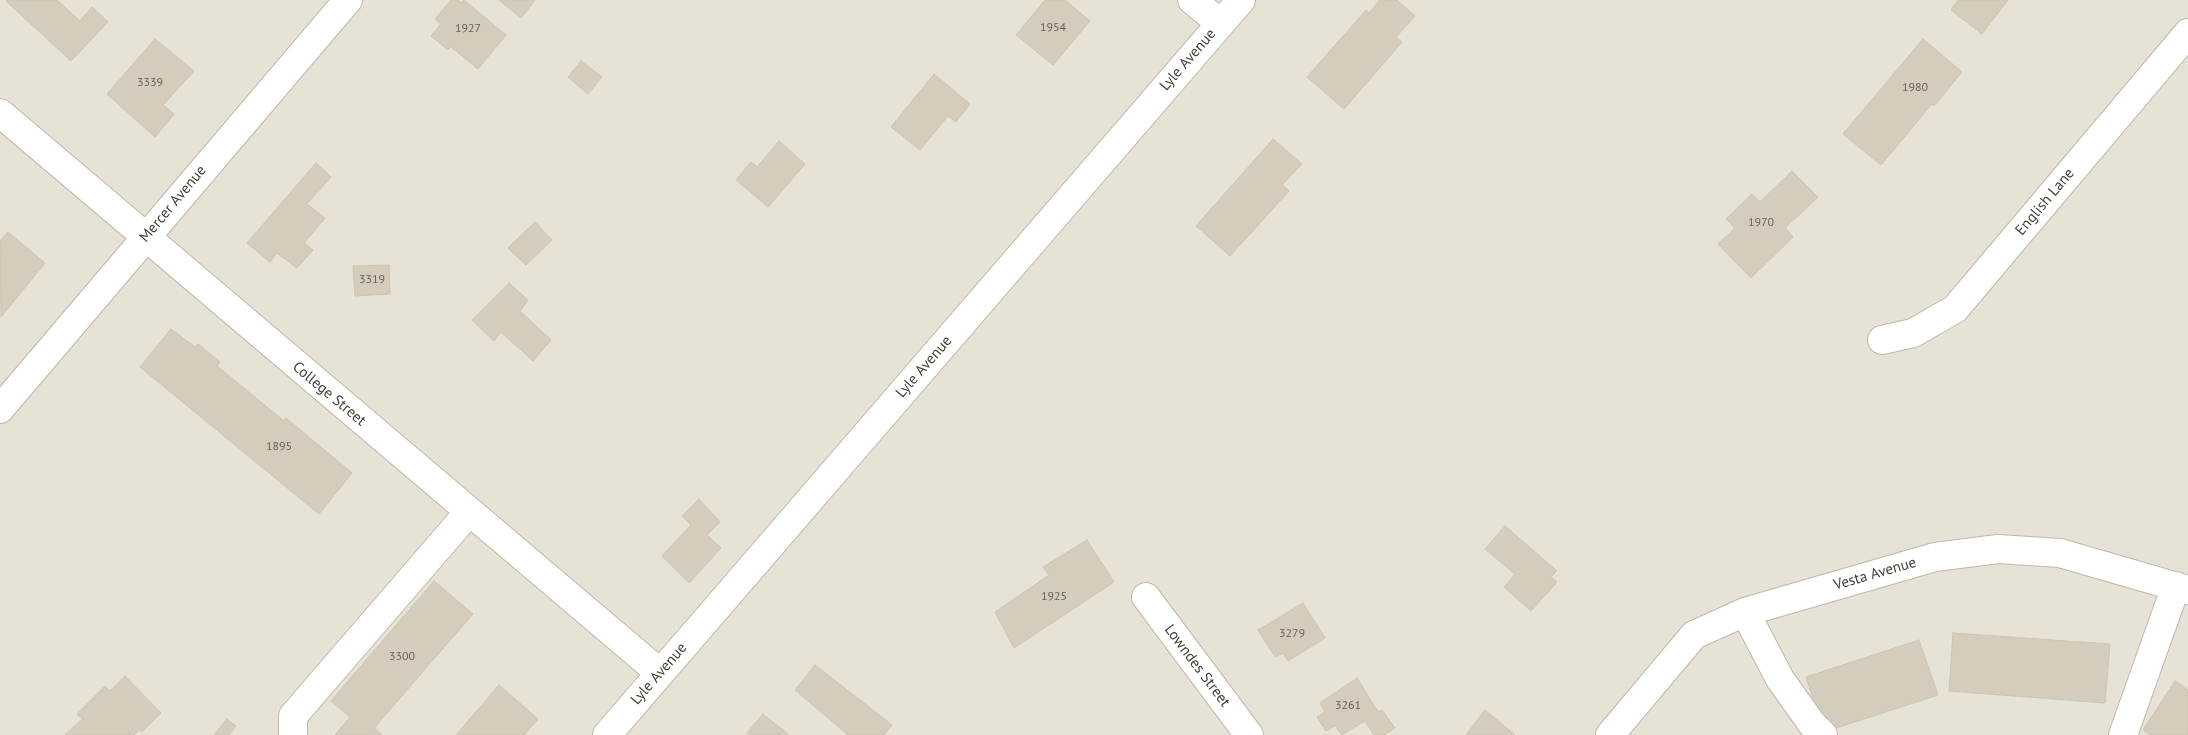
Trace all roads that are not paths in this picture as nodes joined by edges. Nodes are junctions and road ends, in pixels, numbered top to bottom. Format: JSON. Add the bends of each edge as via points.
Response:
{"nodes":[{"id":1,"x":348,"y":0,"type":"edge"},
{"id":2,"x":1192,"y":0,"type":"edge"},
{"id":3,"x":1241,"y":0,"type":"edge"},
{"id":4,"x":1220,"y":23,"type":"junction"},
{"id":5,"x":2188,"y":33,"type":"edge"},
{"id":6,"x":0,"y":113,"type":"edge"},
{"id":7,"x":144,"y":238,"type":"junction"},
{"id":8,"x":1882,"y":340,"type":"dead end"},
{"id":9,"x":0,"y":409,"type":"edge"},
{"id":10,"x":469,"y":512,"type":"junction"},
{"id":11,"x":2182,"y":588,"type":"edge"},
{"id":12,"x":1146,"y":598,"type":"dead end"},
{"id":13,"x":1745,"y":612,"type":"junction"},
{"id":14,"x":660,"y":673,"type":"junction"},
{"id":15,"x":293,"y":735,"type":"edge"},
{"id":16,"x":607,"y":735,"type":"edge"},
{"id":17,"x":1249,"y":735,"type":"edge"},
{"id":18,"x":1610,"y":735,"type":"edge"},
{"id":19,"x":1823,"y":735,"type":"edge"},
{"id":20,"x":2123,"y":735,"type":"edge"}],
"edges":[{"from":1,"to":7,"type":"street","name":"Mercer Avenue"},
{"from":2,"to":4,"type":"street"},
{"from":3,"to":4,"type":"street","name":"Lyle Avenue"},
{"from":4,"to":14,"type":"street","name":"Lyle Avenue"},
{"from":5,"to":8,"type":"street","name":"English Lane","via":[[1955,309],[1913,333]]},
{"from":6,"to":7,"type":"street","name":"College Street"},
{"from":7,"to":9,"type":"street","name":"Mercer Avenue"},
{"from":7,"to":10,"type":"street","name":"College Street"},
{"from":10,"to":14,"type":"street","name":"College Street"},
{"from":10,"to":15,"type":"street","via":[[293,716]]},
{"from":11,"to":13,"type":"street","name":"Vesta Avenue","via":[[2060,553],[1998,549],[1935,556]]},
{"from":11,"to":20,"type":"street"},
{"from":12,"to":17,"type":"street","name":"Lowndes Street"},
{"from":13,"to":18,"type":"street","name":"Vesta Avenue","via":[[1694,635]]},
{"from":13,"to":19,"type":"street","via":[[1780,679]]},
{"from":14,"to":16,"type":"street","name":"Lyle Avenue"}]}
